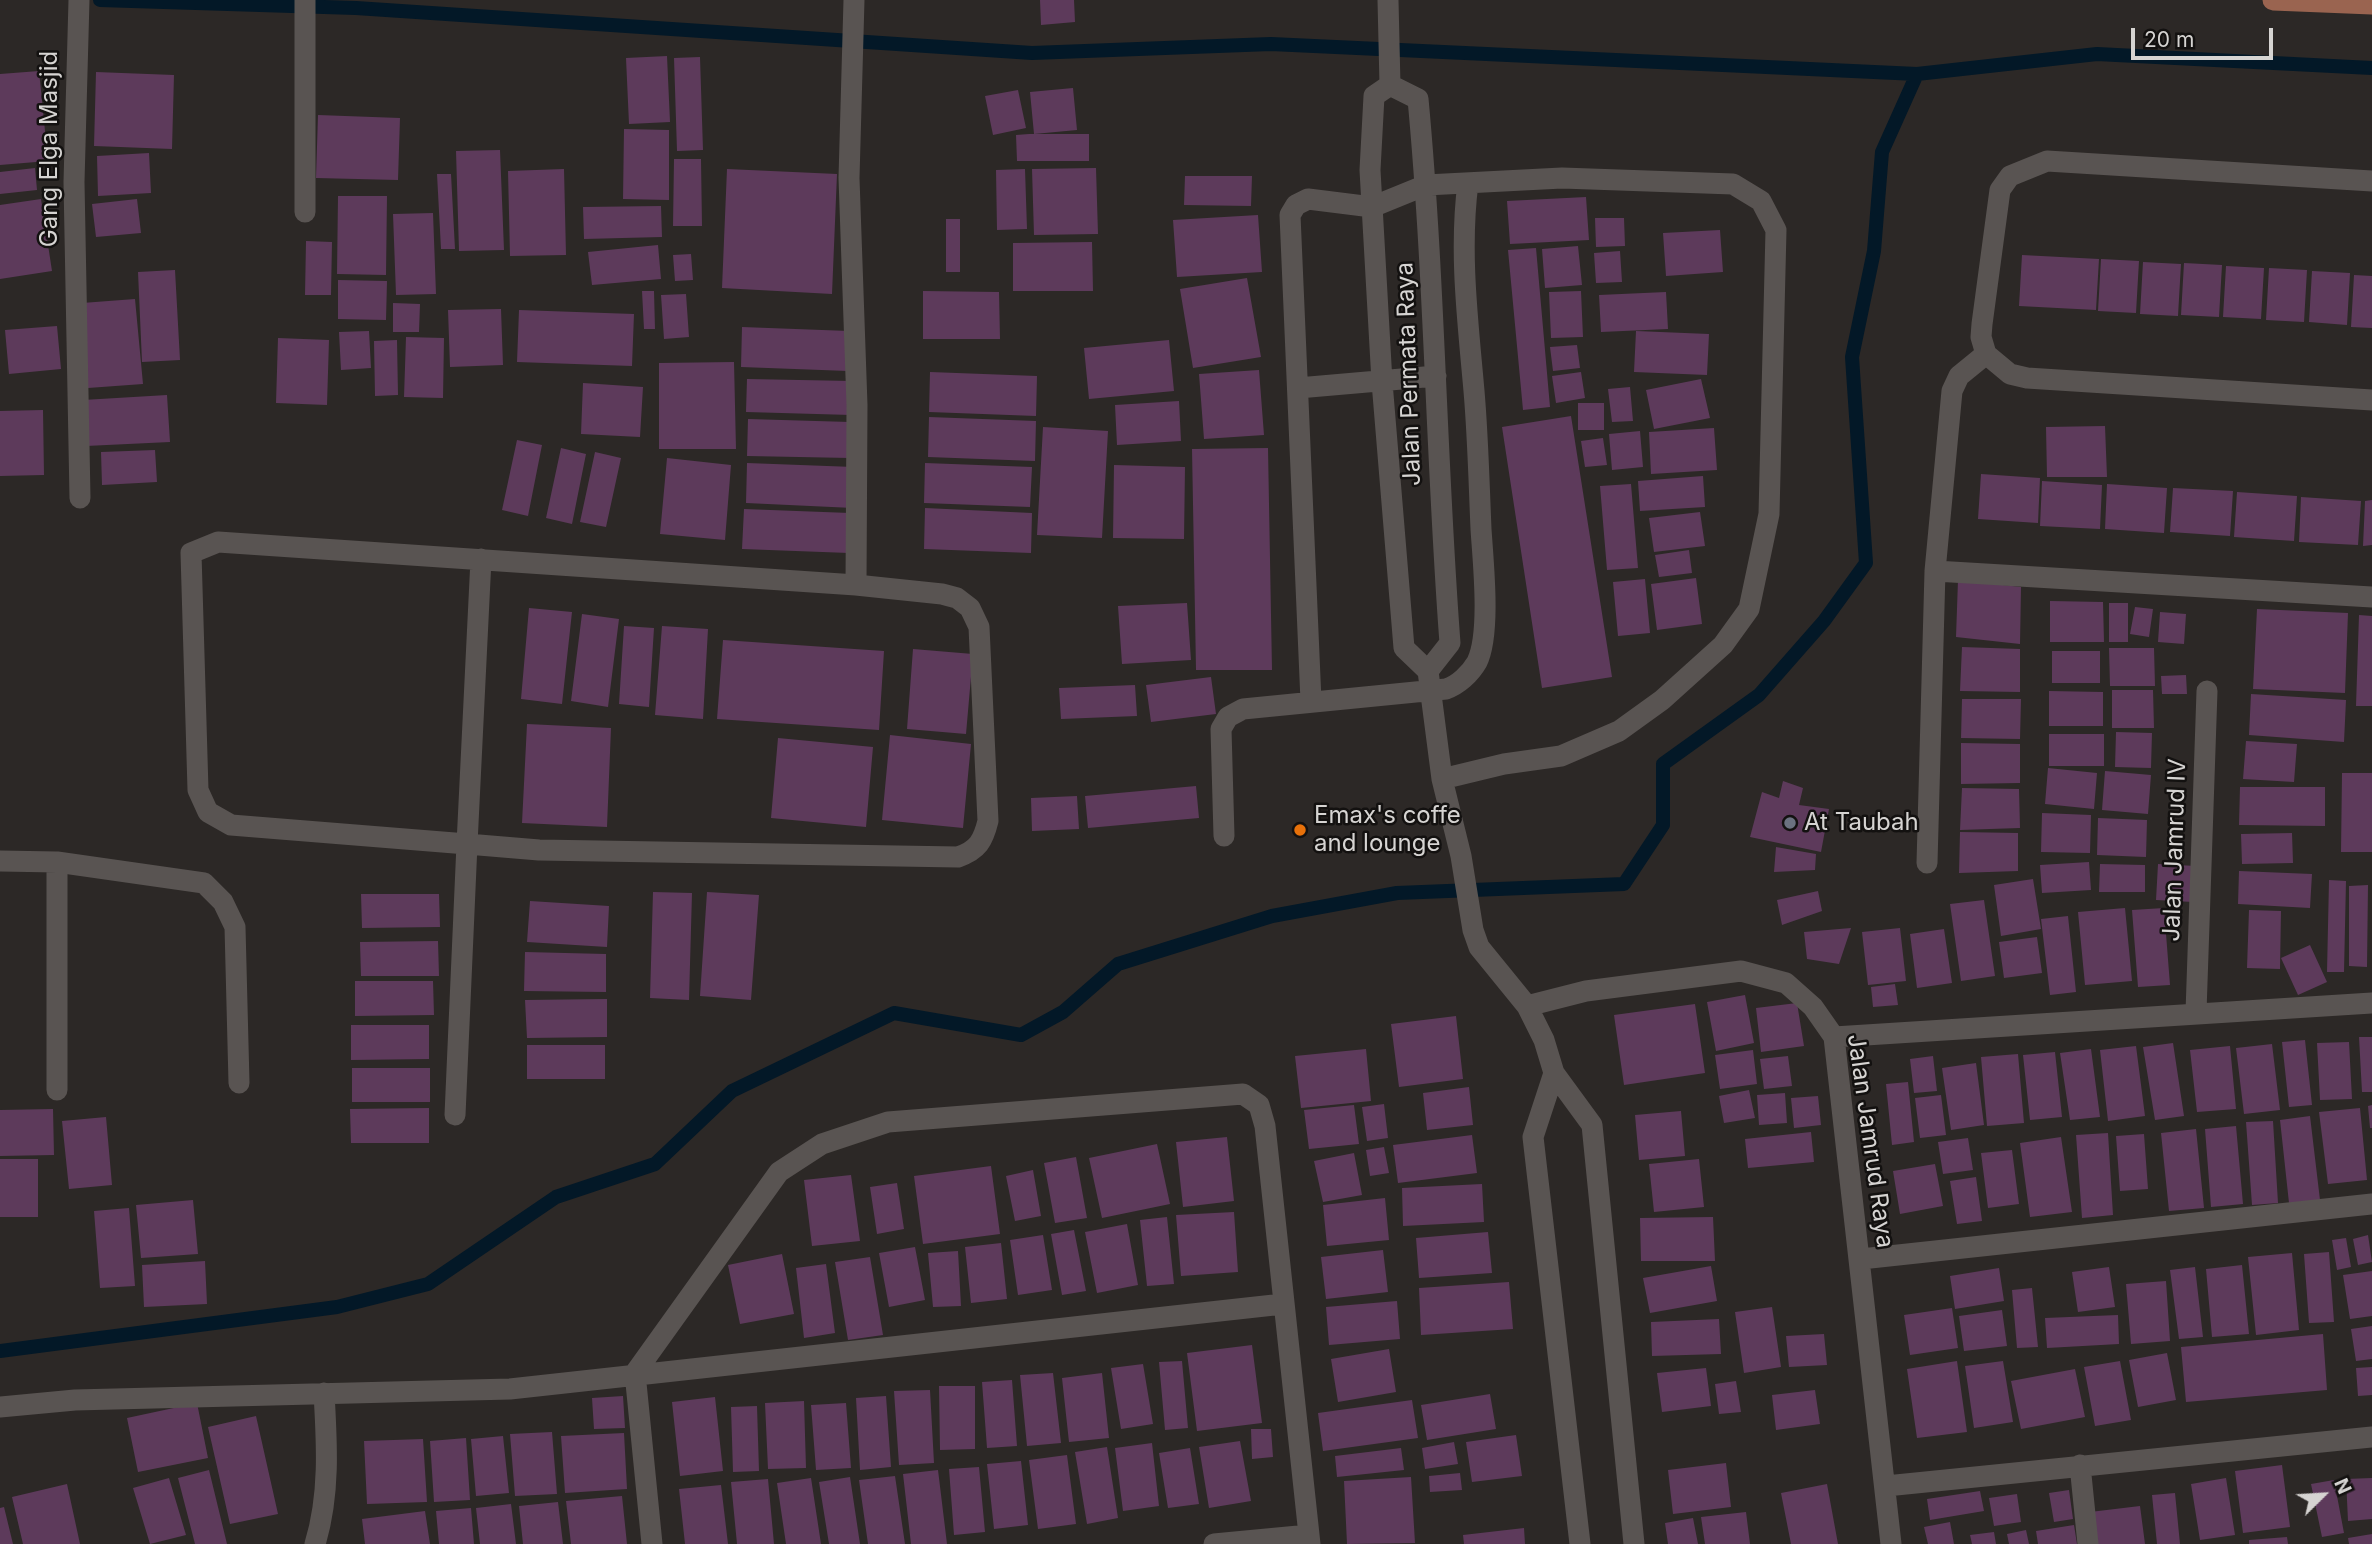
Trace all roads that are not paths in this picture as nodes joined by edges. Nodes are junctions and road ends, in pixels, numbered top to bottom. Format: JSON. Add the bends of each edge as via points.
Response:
{"nodes":[{"id":1,"x":306,"y":0,"type":"edge"},
{"id":2,"x":2273,"y":0,"type":"edge"},
{"id":3,"x":854,"y":2,"type":"edge"},
{"id":4,"x":79,"y":3,"type":"edge"},
{"id":5,"x":1388,"y":3,"type":"edge"},
{"id":6,"x":2372,"y":4,"type":"edge"},
{"id":7,"x":1389,"y":75,"type":"junction"},
{"id":8,"x":2372,"y":181,"type":"edge"},
{"id":9,"x":1468,"y":183,"type":"junction"},
{"id":10,"x":1426,"y":185,"type":"junction"},
{"id":11,"x":1372,"y":207,"type":"junction"},
{"id":12,"x":304,"y":212,"type":"dead end"},
{"id":13,"x":1986,"y":354,"type":"junction"},
{"id":14,"x":1436,"y":376,"type":"junction"},
{"id":15,"x":1382,"y":382,"type":"junction"},
{"id":16,"x":1298,"y":388,"type":"junction"},
{"id":17,"x":2372,"y":400,"type":"edge"},
{"id":18,"x":80,"y":498,"type":"dead end"},
{"id":19,"x":481,"y":559,"type":"junction"},
{"id":20,"x":1935,"y":571,"type":"junction"},
{"id":21,"x":856,"y":585,"type":"junction"},
{"id":22,"x":2372,"y":597,"type":"edge"},
{"id":23,"x":1428,"y":671,"type":"junction"},
{"id":24,"x":2207,"y":691,"type":"dead end"},
{"id":25,"x":1432,"y":692,"type":"junction"},
{"id":26,"x":1311,"y":701,"type":"junction"},
{"id":27,"x":1442,"y":779,"type":"junction"},
{"id":28,"x":1224,"y":836,"type":"dead end"},
{"id":29,"x":467,"y":844,"type":"junction"},
{"id":30,"x":0,"y":861,"type":"edge"},
{"id":31,"x":57,"y":862,"type":"junction"},
{"id":32,"x":1927,"y":863,"type":"dead end"},
{"id":33,"x":2372,"y":1003,"type":"edge"},
{"id":34,"x":1527,"y":1006,"type":"junction"},
{"id":35,"x":2196,"y":1012,"type":"junction"},
{"id":36,"x":1834,"y":1037,"type":"junction"},
{"id":37,"x":1554,"y":1073,"type":"junction"},
{"id":38,"x":239,"y":1083,"type":"dead end"},
{"id":39,"x":57,"y":1090,"type":"dead end"},
{"id":40,"x":455,"y":1115,"type":"dead end"},
{"id":41,"x":2372,"y":1204,"type":"edge"},
{"id":42,"x":1861,"y":1259,"type":"junction"},
{"id":43,"x":1283,"y":1304,"type":"junction"},
{"id":44,"x":635,"y":1373,"type":"junction"},
{"id":45,"x":324,"y":1393,"type":"junction"},
{"id":46,"x":0,"y":1407,"type":"edge"},
{"id":47,"x":2372,"y":1437,"type":"edge"},
{"id":48,"x":2080,"y":1465,"type":"junction"},
{"id":49,"x":1886,"y":1486,"type":"junction"},
{"id":50,"x":1309,"y":1540,"type":"edge"},
{"id":51,"x":314,"y":1544,"type":"edge"},
{"id":52,"x":652,"y":1544,"type":"edge"},
{"id":53,"x":1214,"y":1544,"type":"edge"},
{"id":54,"x":1580,"y":1544,"type":"edge"},
{"id":55,"x":1634,"y":1544,"type":"edge"},
{"id":56,"x":1891,"y":1544,"type":"edge"},
{"id":57,"x":2088,"y":1544,"type":"edge"}],
"edges":[{"from":1,"to":12,"type":"street"},
{"from":2,"to":6,"type":"main road"},
{"from":3,"to":21,"type":"street","via":[[849,178],[857,405]]},
{"from":4,"to":18,"type":"street","name":"Gang Elga Masjid","via":[[74,182]]},
{"from":5,"to":7,"type":"street"},
{"from":7,"to":10,"type":"street","name":"Jalan Permata Raya","via":[[1418,99]]},
{"from":7,"to":11,"type":"street","name":"Jalan Permata Raya","via":[[1374,96]]},
{"from":8,"to":13,"type":"street","via":[[2047,161],[2026,167],[2010,176],[2000,190],[1982,324]]},
{"from":9,"to":10,"type":"street"},
{"from":9,"to":25,"type":"street","via":[[1465,273],[1477,433],[1483,621],[1476,662],[1457,685]]},
{"from":9,"to":27,"type":"street","via":[[1562,178],[1733,184],[1761,201],[1776,230],[1769,514],[1749,608],[1723,645],[1661,700],[1619,731],[1562,756]]},
{"from":10,"to":11,"type":"street"},
{"from":10,"to":14,"type":"street","name":"Jalan Permata Raya"},
{"from":11,"to":15,"type":"street","name":"Jalan Permata Raya"},
{"from":11,"to":16,"type":"street","via":[[1308,199],[1290,215]]},
{"from":13,"to":17,"type":"street","via":[[2010,374],[2027,378]]},
{"from":13,"to":20,"type":"street","via":[[1959,376],[1952,391]]},
{"from":14,"to":15,"type":"street"},
{"from":14,"to":23,"type":"street","name":"Jalan Permata Raya","via":[[1450,643]]},
{"from":15,"to":16,"type":"street"},
{"from":15,"to":23,"type":"street","name":"Jalan Permata Raya","via":[[1399,619],[1404,648]]},
{"from":16,"to":26,"type":"street"},
{"from":19,"to":21,"type":"street"},
{"from":19,"to":29,"type":"street"},
{"from":19,"to":29,"type":"street","via":[[218,542],[191,553],[198,790],[208,812],[231,825]]},
{"from":20,"to":22,"type":"street"},
{"from":20,"to":32,"type":"street"},
{"from":21,"to":29,"type":"street","via":[[957,598],[970,608],[979,627],[988,821],[983,840],[974,851],[958,857],[539,850]]},
{"from":23,"to":25,"type":"street"},
{"from":24,"to":35,"type":"street","name":"Jalan Jamrud IV"},
{"from":25,"to":26,"type":"street"},
{"from":25,"to":27,"type":"street"},
{"from":26,"to":28,"type":"street","via":[[1243,709],[1228,717],[1221,729]]},
{"from":27,"to":34,"type":"street","via":[[1473,930],[1489,961]]},
{"from":29,"to":40,"type":"street"},
{"from":30,"to":31,"type":"street"},
{"from":31,"to":38,"type":"street","via":[[204,883],[223,902],[235,927]]},
{"from":31,"to":39,"type":"street"},
{"from":33,"to":35,"type":"street"},
{"from":34,"to":36,"type":"street","name":"Jalan Jamrud Raya","via":[[1586,990],[1741,971],[1786,983],[1813,1007]]},
{"from":34,"to":37,"type":"street"},
{"from":35,"to":36,"type":"street"},
{"from":36,"to":42,"type":"street","name":"Jalan Jamrud Raya"},
{"from":37,"to":54,"type":"street","via":[[1533,1136]]},
{"from":37,"to":55,"type":"street","via":[[1592,1125]]},
{"from":41,"to":42,"type":"street"},
{"from":42,"to":49,"type":"street","name":"Jalan Jamrud Raya"},
{"from":43,"to":44,"type":"street"},
{"from":43,"to":44,"type":"street","via":[[1265,1126],[1259,1105],[1243,1094],[888,1122],[822,1144],[779,1172]]},
{"from":43,"to":50,"type":"street"},
{"from":44,"to":45,"type":"street","via":[[510,1389]]},
{"from":44,"to":52,"type":"street"},
{"from":45,"to":46,"type":"street"},
{"from":45,"to":51,"type":"street","via":[[325,1492]]},
{"from":47,"to":48,"type":"street"},
{"from":48,"to":49,"type":"street"},
{"from":48,"to":57,"type":"street"},
{"from":49,"to":56,"type":"street","name":"Jalan Jamrud Raya"},
{"from":50,"to":53,"type":"street"}]}
